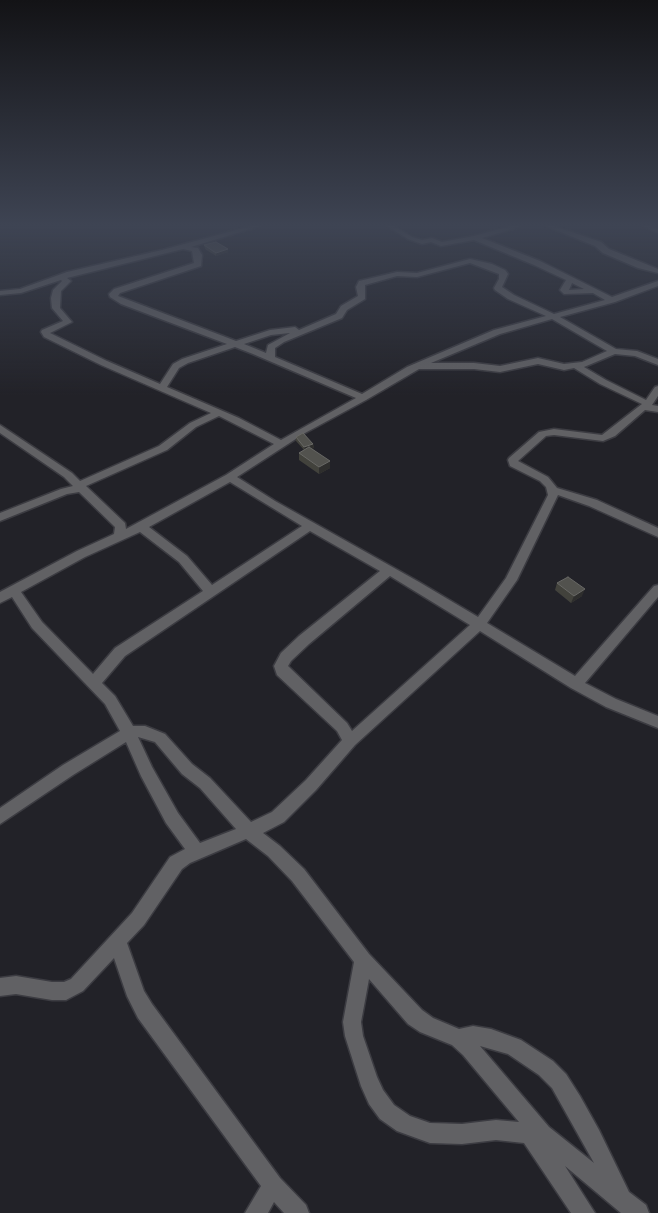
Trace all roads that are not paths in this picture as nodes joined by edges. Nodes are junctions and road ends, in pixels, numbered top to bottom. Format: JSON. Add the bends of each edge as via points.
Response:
{"nodes":[{"id":1,"x":48,"y":283,"type":"edge"},
{"id":2,"x":65,"y":283,"type":"edge"},
{"id":3,"x":142,"y":283,"type":"edge"},
{"id":4,"x":363,"y":283,"type":"edge"},
{"id":5,"x":501,"y":283,"type":"edge"},
{"id":6,"x":568,"y":283,"type":"edge"},
{"id":7,"x":576,"y":283,"type":"edge"},
{"id":8,"x":658,"y":283,"type":"edge"},
{"id":9,"x":595,"y":291,"type":"junction"},
{"id":10,"x":0,"y":293,"type":"edge"},
{"id":11,"x":612,"y":300,"type":"junction"},
{"id":12,"x":554,"y":317,"type":"junction"},
{"id":13,"x":302,"y":330,"type":"junction"},
{"id":14,"x":234,"y":344,"type":"junction"},
{"id":15,"x":614,"y":351,"type":"junction"},
{"id":16,"x":270,"y":358,"type":"junction"},
{"id":17,"x":658,"y":362,"type":"edge"},
{"id":18,"x":415,"y":366,"type":"junction"},
{"id":19,"x":577,"y":366,"type":"junction"},
{"id":20,"x":162,"y":387,"type":"junction"},
{"id":21,"x":658,"y":389,"type":"edge"},
{"id":22,"x":363,"y":398,"type":"junction"},
{"id":23,"x":647,"y":405,"type":"junction"},
{"id":24,"x":658,"y":409,"type":"edge"},
{"id":25,"x":219,"y":413,"type":"junction"},
{"id":26,"x":0,"y":428,"type":"edge"},
{"id":27,"x":281,"y":444,"type":"junction"},
{"id":28,"x":230,"y":477,"type":"junction"},
{"id":29,"x":80,"y":487,"type":"junction"},
{"id":30,"x":553,"y":490,"type":"junction"},
{"id":31,"x":0,"y":517,"type":"edge"},
{"id":32,"x":310,"y":526,"type":"junction"},
{"id":33,"x":141,"y":527,"type":"junction"},
{"id":34,"x":658,"y":533,"type":"edge"},
{"id":35,"x":120,"y":536,"type":"junction"},
{"id":36,"x":389,"y":570,"type":"junction"},
{"id":37,"x":658,"y":590,"type":"edge"},
{"id":38,"x":14,"y":591,"type":"junction"},
{"id":39,"x":211,"y":592,"type":"junction"},
{"id":40,"x":0,"y":598,"type":"edge"},
{"id":41,"x":480,"y":624,"type":"junction"},
{"id":42,"x":94,"y":683,"type":"junction"},
{"id":43,"x":576,"y":684,"type":"junction"},
{"id":44,"x":658,"y":722,"type":"edge"},
{"id":45,"x":129,"y":733,"type":"junction"},
{"id":46,"x":350,"y":741,"type":"junction"},
{"id":47,"x":0,"y":817,"type":"edge"},
{"id":48,"x":248,"y":831,"type":"junction"},
{"id":49,"x":197,"y":852,"type":"junction"},
{"id":50,"x":118,"y":942,"type":"junction"},
{"id":51,"x":363,"y":960,"type":"junction"},
{"id":52,"x":0,"y":987,"type":"edge"},
{"id":53,"x":459,"y":1038,"type":"junction"},
{"id":54,"x":536,"y":1133,"type":"junction"},
{"id":55,"x":273,"y":1185,"type":"junction"},
{"id":56,"x":621,"y":1197,"type":"junction"},
{"id":57,"x":256,"y":1213,"type":"edge"},
{"id":58,"x":298,"y":1213,"type":"edge"},
{"id":59,"x":584,"y":1213,"type":"edge"},
{"id":60,"x":638,"y":1213,"type":"edge"}],
"edges":[{"from":1,"to":10,"type":"street"},
{"from":2,"to":20,"type":"street","via":[[57,290],[55,298],[56,308],[68,322],[45,333],[104,363]]},
{"from":3,"to":14,"type":"street","via":[[117,291],[114,297]]},
{"from":4,"to":13,"type":"street","via":[[360,287],[362,297],[344,308],[339,316]]},
{"from":5,"to":12,"type":"street","via":[[500,290]]},
{"from":6,"to":9,"type":"street","via":[[565,292]]},
{"from":7,"to":9,"type":"street"},
{"from":8,"to":11,"type":"street"},
{"from":9,"to":11,"type":"street"},
{"from":11,"to":12,"type":"street"},
{"from":12,"to":15,"type":"street"},
{"from":12,"to":18,"type":"street","via":[[497,332]]},
{"from":13,"to":14,"type":"street","via":[[277,332]]},
{"from":13,"to":16,"type":"street","via":[[271,348]]},
{"from":14,"to":16,"type":"street"},
{"from":14,"to":20,"type":"street","via":[[180,363]]},
{"from":15,"to":17,"type":"street","via":[[637,354]]},
{"from":15,"to":19,"type":"street"},
{"from":16,"to":22,"type":"street"},
{"from":18,"to":19,"type":"street","via":[[500,369],[538,361],[563,368]]},
{"from":18,"to":22,"type":"street"},
{"from":19,"to":23,"type":"street"},
{"from":20,"to":25,"type":"street"},
{"from":21,"to":23,"type":"street"},
{"from":22,"to":27,"type":"street"},
{"from":23,"to":24,"type":"street"},
{"from":23,"to":30,"type":"street","via":[[607,437],[554,432],[543,434],[513,460],[514,464],[544,479]]},
{"from":25,"to":27,"type":"street"},
{"from":25,"to":29,"type":"street","via":[[193,425],[164,448]]},
{"from":26,"to":29,"type":"street","via":[[58,466]]},
{"from":27,"to":28,"type":"street"},
{"from":28,"to":32,"type":"street"},
{"from":28,"to":33,"type":"street"},
{"from":29,"to":31,"type":"street"},
{"from":29,"to":35,"type":"street","via":[[121,526]]},
{"from":30,"to":34,"type":"street","via":[[593,503]]},
{"from":30,"to":41,"type":"street","via":[[511,580]]},
{"from":32,"to":36,"type":"street"},
{"from":32,"to":39,"type":"street"},
{"from":33,"to":35,"type":"street"},
{"from":33,"to":39,"type":"street","via":[[183,559]]},
{"from":35,"to":38,"type":"street"},
{"from":36,"to":41,"type":"street"},
{"from":36,"to":46,"type":"street","via":[[304,640],[281,666],[282,671],[342,727]]},
{"from":37,"to":43,"type":"street"},
{"from":38,"to":40,"type":"street"},
{"from":38,"to":42,"type":"street","via":[[37,625]]},
{"from":39,"to":42,"type":"street","via":[[120,652]]},
{"from":41,"to":43,"type":"street"},
{"from":41,"to":46,"type":"street"},
{"from":42,"to":45,"type":"street","via":[[110,700]]},
{"from":43,"to":44,"type":"street","via":[[611,703]]},
{"from":45,"to":47,"type":"street"},
{"from":45,"to":48,"type":"street","via":[[139,731],[160,738]]},
{"from":45,"to":49,"type":"street","via":[[164,804]]},
{"from":46,"to":48,"type":"street","via":[[288,809]]},
{"from":48,"to":49,"type":"street"},
{"from":48,"to":51,"type":"street","via":[[274,851],[298,876]]},
{"from":49,"to":50,"type":"street","via":[[184,857],[171,869],[146,909]]},
{"from":50,"to":52,"type":"street","via":[[77,985],[66,991],[16,985]]},
{"from":50,"to":55,"type":"street","via":[[136,996],[145,1011]]},
{"from":51,"to":53,"type":"street","via":[[415,1017]]},
{"from":51,"to":54,"type":"street","via":[[352,1022],[368,1079],[387,1112],[404,1124],[430,1134],[496,1130]]},
{"from":53,"to":54,"type":"street"},
{"from":53,"to":56,"type":"street","via":[[473,1035],[491,1038],[514,1047],[546,1068],[573,1103]]},
{"from":54,"to":56,"type":"street"},
{"from":54,"to":59,"type":"street"},
{"from":55,"to":57,"type":"street"},
{"from":55,"to":58,"type":"street"},
{"from":56,"to":60,"type":"street"}]}
